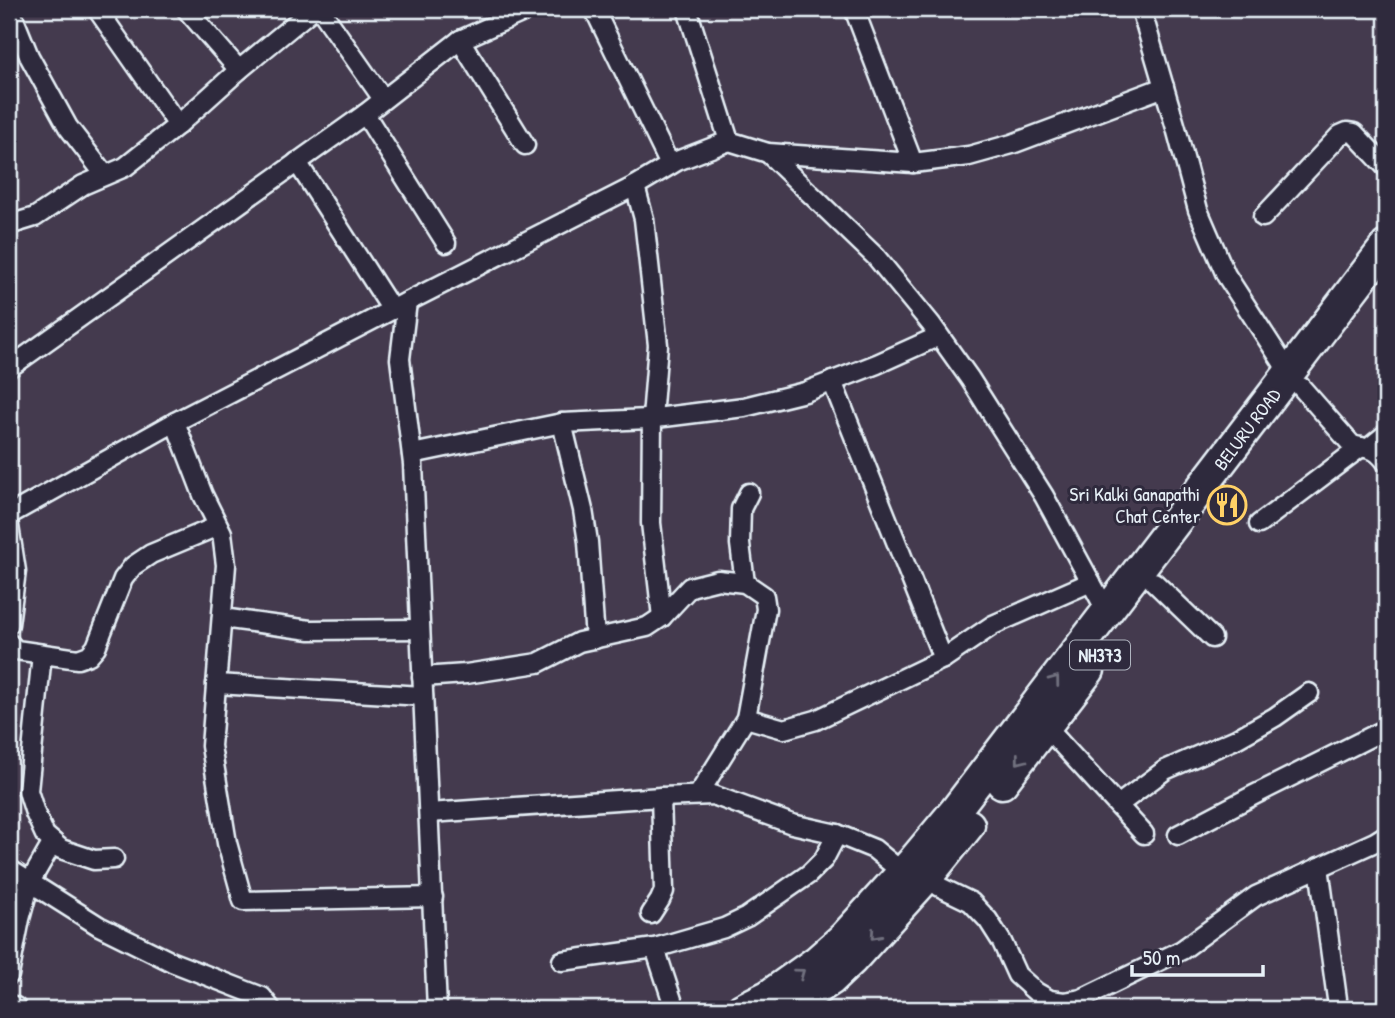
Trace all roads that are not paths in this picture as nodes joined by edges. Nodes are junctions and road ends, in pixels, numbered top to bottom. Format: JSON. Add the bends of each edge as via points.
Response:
{"nodes":[{"id":1,"x":10,"y":9,"type":"edge"},
{"id":2,"x":97,"y":9,"type":"edge"},
{"id":3,"x":186,"y":9,"type":"edge"},
{"id":4,"x":313,"y":9,"type":"edge"},
{"id":5,"x":320,"y":9,"type":"edge"},
{"id":6,"x":530,"y":9,"type":"edge"},
{"id":7,"x":594,"y":9,"type":"edge"},
{"id":8,"x":687,"y":9,"type":"edge"},
{"id":9,"x":1141,"y":9,"type":"edge"},
{"id":10,"x":861,"y":11,"type":"edge"},
{"id":11,"x":460,"y":40,"type":"junction"},
{"id":12,"x":17,"y":50,"type":"edge"},
{"id":13,"x":239,"y":70,"type":"junction"},
{"id":14,"x":1164,"y":87,"type":"junction"},
{"id":15,"x":383,"y":99,"type":"junction"},
{"id":16,"x":365,"y":114,"type":"junction"},
{"id":17,"x":178,"y":125,"type":"junction"},
{"id":18,"x":729,"y":141,"type":"junction"},
{"id":19,"x":525,"y":145,"type":"dead end"},
{"id":20,"x":768,"y":153,"type":"junction"},
{"id":21,"x":297,"y":162,"type":"junction"},
{"id":22,"x":913,"y":163,"type":"junction"},
{"id":23,"x":670,"y":165,"type":"junction"},
{"id":24,"x":1386,"y":167,"type":"edge"},
{"id":25,"x":105,"y":175,"type":"junction"},
{"id":26,"x":635,"y":186,"type":"junction"},
{"id":27,"x":1263,"y":217,"type":"dead end"},
{"id":28,"x":9,"y":225,"type":"edge"},
{"id":29,"x":446,"y":243,"type":"dead end"},
{"id":30,"x":1386,"y":246,"type":"edge"},
{"id":31,"x":1386,"y":275,"type":"edge"},
{"id":32,"x":399,"y":306,"type":"junction"},
{"id":33,"x":939,"y":336,"type":"junction"},
{"id":34,"x":9,"y":368,"type":"edge"},
{"id":35,"x":1295,"y":380,"type":"junction"},
{"id":36,"x":832,"y":381,"type":"junction"},
{"id":37,"x":652,"y":418,"type":"junction"},
{"id":38,"x":175,"y":422,"type":"junction"},
{"id":39,"x":562,"y":424,"type":"junction"},
{"id":40,"x":1386,"y":434,"type":"edge"},
{"id":41,"x":1365,"y":447,"type":"junction"},
{"id":42,"x":412,"y":454,"type":"junction"},
{"id":43,"x":1386,"y":462,"type":"edge"},
{"id":44,"x":749,"y":493,"type":"dead end"},
{"id":45,"x":9,"y":515,"type":"edge"},
{"id":46,"x":1258,"y":524,"type":"dead end"},
{"id":47,"x":9,"y":526,"type":"edge"},
{"id":48,"x":218,"y":526,"type":"junction"},
{"id":49,"x":1091,"y":582,"type":"junction"},
{"id":50,"x":1154,"y":582,"type":"junction"},
{"id":51,"x":745,"y":583,"type":"junction"},
{"id":52,"x":1107,"y":612,"type":"junction"},
{"id":53,"x":662,"y":617,"type":"junction"},
{"id":54,"x":222,"y":618,"type":"junction"},
{"id":55,"x":9,"y":624,"type":"edge"},
{"id":56,"x":420,"y":629,"type":"junction"},
{"id":57,"x":1212,"y":638,"type":"dead end"},
{"id":58,"x":594,"y":639,"type":"junction"},
{"id":59,"x":9,"y":643,"type":"edge"},
{"id":60,"x":42,"y":654,"type":"junction"},
{"id":61,"x":943,"y":659,"type":"junction"},
{"id":62,"x":422,"y":677,"type":"junction"},
{"id":63,"x":216,"y":684,"type":"junction"},
{"id":64,"x":1309,"y":693,"type":"dead end"},
{"id":65,"x":423,"y":696,"type":"junction"},
{"id":66,"x":746,"y":718,"type":"junction"},
{"id":67,"x":1046,"y":727,"type":"junction"},
{"id":68,"x":1386,"y":729,"type":"edge"},
{"id":69,"x":698,"y":795,"type":"junction"},
{"id":70,"x":661,"y":797,"type":"junction"},
{"id":71,"x":1118,"y":805,"type":"junction"},
{"id":72,"x":429,"y":813,"type":"junction"},
{"id":73,"x":837,"y":834,"type":"junction"},
{"id":74,"x":1144,"y":834,"type":"dead end"},
{"id":75,"x":1178,"y":835,"type":"dead end"},
{"id":76,"x":1386,"y":835,"type":"edge"},
{"id":77,"x":53,"y":842,"type":"junction"},
{"id":78,"x":114,"y":859,"type":"dead end"},
{"id":79,"x":1319,"y":867,"type":"junction"},
{"id":80,"x":9,"y":869,"type":"edge"},
{"id":81,"x":915,"y":874,"type":"junction"},
{"id":82,"x":30,"y":882,"type":"junction"},
{"id":83,"x":433,"y":897,"type":"junction"},
{"id":84,"x":651,"y":914,"type":"dead end"},
{"id":85,"x":655,"y":948,"type":"junction"},
{"id":86,"x":562,"y":961,"type":"dead end"},
{"id":87,"x":9,"y":975,"type":"edge"},
{"id":88,"x":1337,"y":999,"type":"dead end"},
{"id":89,"x":1051,"y":1004,"type":"edge"},
{"id":90,"x":9,"y":1007,"type":"edge"},
{"id":91,"x":14,"y":1009,"type":"edge"},
{"id":92,"x":271,"y":1009,"type":"edge"},
{"id":93,"x":437,"y":1009,"type":"edge"},
{"id":94,"x":675,"y":1009,"type":"edge"},
{"id":95,"x":743,"y":1009,"type":"edge"},
{"id":96,"x":787,"y":1009,"type":"edge"}],
"edges":[{"from":1,"to":12,"type":"street"},
{"from":2,"to":17,"type":"street"},
{"from":3,"to":13,"type":"street"},
{"from":4,"to":13,"type":"street"},
{"from":5,"to":15,"type":"street"},
{"from":6,"to":11,"type":"street"},
{"from":7,"to":23,"type":"street"},
{"from":8,"to":18,"type":"street"},
{"from":9,"to":14,"type":"street"},
{"from":10,"to":22,"type":"street"},
{"from":11,"to":15,"type":"street"},
{"from":11,"to":19,"type":"street"},
{"from":12,"to":25,"type":"street"},
{"from":13,"to":17,"type":"street"},
{"from":14,"to":22,"type":"street","via":[[1012,144],[969,156]]},
{"from":14,"to":35,"type":"street","via":[[1198,210],[1226,275]]},
{"from":15,"to":16,"type":"street"},
{"from":16,"to":21,"type":"street"},
{"from":16,"to":29,"type":"street"},
{"from":17,"to":25,"type":"street","via":[[125,167]]},
{"from":18,"to":20,"type":"street"},
{"from":18,"to":23,"type":"street"},
{"from":20,"to":22,"type":"street"},
{"from":20,"to":33,"type":"street","via":[[876,257]]},
{"from":21,"to":32,"type":"street"},
{"from":21,"to":34,"type":"street"},
{"from":23,"to":26,"type":"street"},
{"from":24,"to":27,"type":"street","via":[[1354,133],[1347,132]]},
{"from":25,"to":28,"type":"street","via":[[35,217]]},
{"from":26,"to":32,"type":"street"},
{"from":26,"to":37,"type":"street","via":[[644,219],[658,345]]},
{"from":30,"to":35,"type":"highway","name":"BELURU ROAD","number":"NH373"},
{"from":31,"to":35,"type":"highway","number":"NH373"},
{"from":32,"to":38,"type":"street"},
{"from":32,"to":42,"type":"street","via":[[400,359]]},
{"from":33,"to":36,"type":"street"},
{"from":33,"to":49,"type":"street","via":[[1044,496]]},
{"from":35,"to":41,"type":"street","via":[[1352,445]]},
{"from":35,"to":50,"type":"highway","number":"NH373"},
{"from":35,"to":52,"type":"highway","name":"BELURU ROAD","number":"NH373"},
{"from":36,"to":37,"type":"street","via":[[744,407]]},
{"from":36,"to":61,"type":"street"},
{"from":37,"to":39,"type":"street"},
{"from":37,"to":53,"type":"street","via":[[652,523]]},
{"from":38,"to":45,"type":"street"},
{"from":38,"to":48,"type":"street"},
{"from":39,"to":42,"type":"street"},
{"from":39,"to":58,"type":"street","via":[[583,510]]},
{"from":40,"to":41,"type":"street"},
{"from":41,"to":43,"type":"street","via":[[1379,452]]},
{"from":41,"to":46,"type":"street"},
{"from":42,"to":56,"type":"street"},
{"from":44,"to":51,"type":"street","via":[[741,509]]},
{"from":47,"to":55,"type":"street","via":[[16,570]]},
{"from":48,"to":54,"type":"street","via":[[226,565]]},
{"from":48,"to":60,"type":"street","via":[[133,566],[89,655],[78,659]]},
{"from":49,"to":52,"type":"street"},
{"from":49,"to":61,"type":"street","via":[[993,625]]},
{"from":50,"to":57,"type":"street"},
{"from":50,"to":67,"type":"highway","number":"NH373"},
{"from":51,"to":53,"type":"street","via":[[718,580],[690,587]]},
{"from":51,"to":66,"type":"street","via":[[764,596],[766,609]]},
{"from":81,"to":52,"type":"highway","name":"BELURU ROAD","number":"NH373","one_way":true,"via":[[913,862]]},
{"from":53,"to":58,"type":"street","via":[[647,627]]},
{"from":54,"to":56,"type":"street","via":[[310,630]]},
{"from":54,"to":63,"type":"street"},
{"from":56,"to":62,"type":"street"},
{"from":58,"to":62,"type":"street","via":[[538,663]]},
{"from":59,"to":60,"type":"street","via":[[16,650]]},
{"from":60,"to":77,"type":"street","via":[[28,791],[45,835]]},
{"from":61,"to":66,"type":"street","via":[[816,720],[784,729]]},
{"from":62,"to":65,"type":"street"},
{"from":63,"to":65,"type":"street"},
{"from":63,"to":83,"type":"street","via":[[211,747],[227,843],[243,901]]},
{"from":64,"to":71,"type":"street","via":[[1236,739],[1164,770]]},
{"from":65,"to":72,"type":"street"},
{"from":66,"to":69,"type":"street"},
{"from":67,"to":71,"type":"street"},
{"from":67,"to":81,"type":"highway","number":"NH373","one_way":true},
{"from":68,"to":75,"type":"street"},
{"from":69,"to":70,"type":"street"},
{"from":69,"to":73,"type":"street","via":[[713,795],[792,824]]},
{"from":70,"to":72,"type":"street"},
{"from":70,"to":84,"type":"street","via":[[664,891]]},
{"from":71,"to":74,"type":"street"},
{"from":72,"to":83,"type":"street"},
{"from":73,"to":81,"type":"street","via":[[874,849]]},
{"from":73,"to":85,"type":"street","via":[[824,859],[809,874],[747,917]]},
{"from":76,"to":79,"type":"street"},
{"from":77,"to":78,"type":"street","via":[[94,860]]},
{"from":77,"to":82,"type":"street"},
{"from":79,"to":88,"type":"street"},
{"from":79,"to":89,"type":"street","via":[[1256,896],[1182,950],[1081,999]]},
{"from":80,"to":82,"type":"street"},
{"from":81,"to":89,"type":"street","via":[[971,902],[988,920],[1017,975]]},
{"from":95,"to":81,"type":"highway","number":"NH373","one_way":true,"via":[[817,961]]},
{"from":81,"to":96,"type":"highway","number":"NH373","one_way":true,"via":[[852,960]]},
{"from":82,"to":87,"type":"street"},
{"from":82,"to":92,"type":"street","via":[[99,926],[172,962],[262,997]]},
{"from":83,"to":93,"type":"street"},
{"from":85,"to":86,"type":"street"},
{"from":85,"to":94,"type":"street"},
{"from":90,"to":91,"type":"street"}]}
